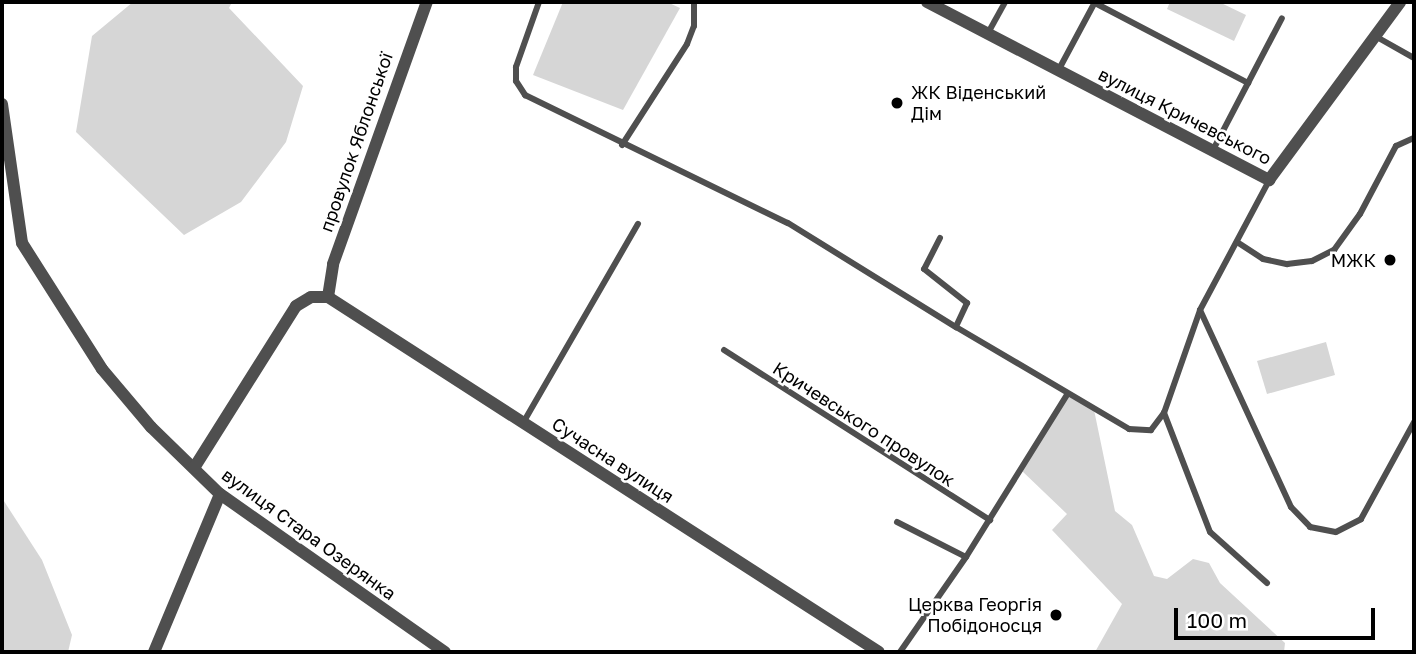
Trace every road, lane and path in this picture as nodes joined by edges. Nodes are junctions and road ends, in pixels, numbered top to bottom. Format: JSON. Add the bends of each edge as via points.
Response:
{"nodes":[{"id":1,"x":427,"y":2,"type":"edge"},
{"id":2,"x":539,"y":2,"type":"edge"},
{"id":3,"x":694,"y":2,"type":"edge"},
{"id":4,"x":926,"y":2,"type":"edge"},
{"id":5,"x":1005,"y":2,"type":"edge"},
{"id":6,"x":1095,"y":2,"type":"edge"},
{"id":7,"x":1400,"y":2,"type":"edge"},
{"id":8,"x":1282,"y":18,"type":"dead end"},
{"id":9,"x":987,"y":35,"type":"junction"},
{"id":10,"x":1375,"y":36,"type":"junction"},
{"id":11,"x":1414,"y":58,"type":"edge"},
{"id":12,"x":1058,"y":71,"type":"junction"},
{"id":13,"x":1248,"y":83,"type":"junction"},
{"id":14,"x":2,"y":104,"type":"edge"},
{"id":15,"x":1414,"y":138,"type":"edge"},
{"id":16,"x":622,"y":145,"type":"junction"},
{"id":17,"x":1213,"y":150,"type":"junction"},
{"id":18,"x":1269,"y":180,"type":"junction"},
{"id":19,"x":638,"y":224,"type":"dead end"},
{"id":20,"x":940,"y":238,"type":"dead end"},
{"id":21,"x":1237,"y":242,"type":"junction"},
{"id":22,"x":328,"y":297,"type":"junction"},
{"id":23,"x":1199,"y":310,"type":"junction"},
{"id":24,"x":956,"y":327,"type":"junction"},
{"id":25,"x":724,"y":350,"type":"dead end"},
{"id":26,"x":1067,"y":395,"type":"junction"},
{"id":27,"x":1164,"y":413,"type":"junction"},
{"id":28,"x":1414,"y":422,"type":"edge"},
{"id":29,"x":523,"y":424,"type":"junction"},
{"id":30,"x":194,"y":468,"type":"junction"},
{"id":31,"x":220,"y":494,"type":"junction"},
{"id":32,"x":990,"y":520,"type":"junction"},
{"id":33,"x":897,"y":522,"type":"dead end"},
{"id":34,"x":967,"y":557,"type":"junction"},
{"id":35,"x":1267,"y":583,"type":"dead end"},
{"id":36,"x":154,"y":652,"type":"edge"},
{"id":37,"x":445,"y":652,"type":"edge"},
{"id":38,"x":879,"y":652,"type":"edge"},
{"id":39,"x":900,"y":652,"type":"edge"}],
"edges":[{"from":1,"to":22,"type":"street","name":"провулок Яблонської","via":[[333,264]]},
{"from":2,"to":16,"type":"lane","via":[[516,67],[520,89],[532,100]]},
{"from":3,"to":16,"type":"lane","via":[[694,26],[687,44]]},
{"from":4,"to":9,"type":"street","name":"вулиця Кричевського"},
{"from":5,"to":9,"type":"lane"},
{"from":6,"to":12,"type":"lane"},
{"from":6,"to":13,"type":"lane"},
{"from":7,"to":10,"type":"street","name":"вулиця Кричевського"},
{"from":8,"to":13,"type":"lane"},
{"from":9,"to":12,"type":"street","name":"вулиця Кричевського"},
{"from":10,"to":11,"type":"lane"},
{"from":10,"to":18,"type":"street","name":"вулиця Кричевського"},
{"from":12,"to":17,"type":"street","name":"вулиця Кричевського"},
{"from":13,"to":17,"type":"lane"},
{"from":14,"to":30,"type":"street","name":"вулиця Стара Озерянка","via":[[22,243],[102,369]]},
{"from":15,"to":21,"type":"lane","via":[[1396,146],[1360,214],[1334,250],[1312,261],[1287,264],[1263,259]]},
{"from":16,"to":24,"type":"lane","via":[[788,223]]},
{"from":17,"to":18,"type":"street","name":"вулиця Кричевського"},
{"from":18,"to":21,"type":"lane"},
{"from":19,"to":29,"type":"lane"},
{"from":20,"to":24,"type":"lane","via":[[924,269],[967,303]]},
{"from":21,"to":23,"type":"lane"},
{"from":22,"to":29,"type":"street","name":"Сучасна вулиця"},
{"from":22,"to":30,"type":"street","via":[[312,297],[296,306]]},
{"from":23,"to":27,"type":"lane"},
{"from":23,"to":28,"type":"lane","via":[[1291,507],[1310,527],[1336,531],[1361,519]]},
{"from":24,"to":26,"type":"lane"},
{"from":25,"to":32,"type":"lane","name":"Кричевського провулок"},
{"from":26,"to":27,"type":"lane","via":[[1137,432],[1158,426]]},
{"from":26,"to":32,"type":"lane"},
{"from":27,"to":35,"type":"lane","via":[[1210,532]]},
{"from":29,"to":38,"type":"street","name":"Сучасна вулиця"},
{"from":30,"to":31,"type":"street","name":"вулиця Стара Озерянка"},
{"from":31,"to":36,"type":"street"},
{"from":31,"to":37,"type":"street","name":"вулиця Стара Озерянка"},
{"from":32,"to":34,"type":"lane"},
{"from":33,"to":34,"type":"lane"},
{"from":34,"to":39,"type":"lane"}]}
